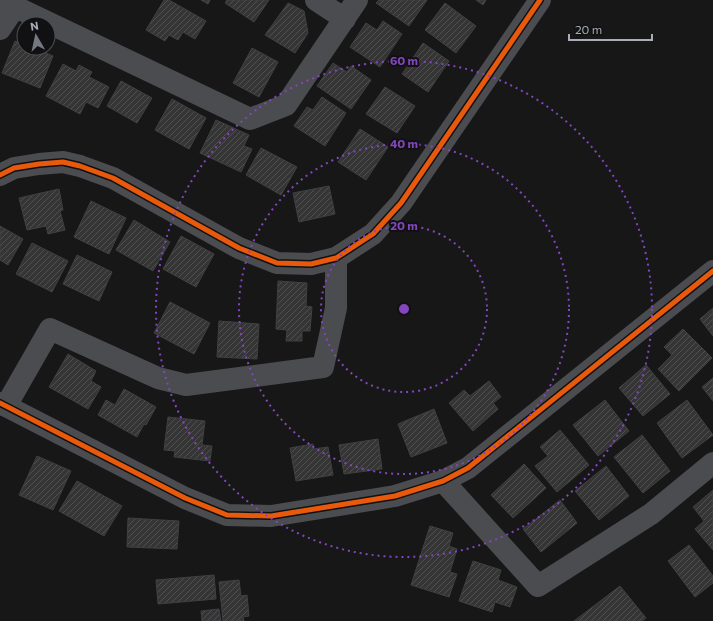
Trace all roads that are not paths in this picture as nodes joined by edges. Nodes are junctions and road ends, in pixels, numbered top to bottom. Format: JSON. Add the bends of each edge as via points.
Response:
{"nodes":[{"id":1,"x":316,"y":0,"type":"edge"},
{"id":2,"x":357,"y":0,"type":"edge"},
{"id":3,"x":540,"y":0,"type":"edge"},
{"id":4,"x":8,"y":3,"type":"edge"},
{"id":5,"x":345,"y":20,"type":"junction"},
{"id":6,"x":0,"y":29,"type":"edge"},
{"id":7,"x":0,"y":175,"type":"edge"},
{"id":8,"x":336,"y":258,"type":"junction"},
{"id":9,"x":713,"y":271,"type":"edge"},
{"id":10,"x":3,"y":404,"type":"edge"},
{"id":11,"x":713,"y":463,"type":"edge"},
{"id":12,"x":443,"y":481,"type":"junction"}],
"edges":[{"from":1,"to":5,"type":"street"},
{"from":2,"to":5,"type":"street"},
{"from":3,"to":8,"type":"street","via":[[401,203],[373,234]]},
{"from":4,"to":5,"type":"street","via":[[250,119],[286,105]]},
{"from":4,"to":6,"type":"street"},
{"from":7,"to":8,"type":"street","via":[[14,168],[38,164],[62,162],[80,166],[112,178],[239,248],[277,263],[311,264]]},
{"from":8,"to":10,"type":"street","via":[[336,308],[323,367],[186,385],[158,378],[50,329]]},
{"from":9,"to":12,"type":"street","via":[[468,468]]},
{"from":10,"to":12,"type":"street","via":[[185,498],[227,515],[271,516],[394,496]]},
{"from":11,"to":12,"type":"street","via":[[651,514],[538,586]]}]}
